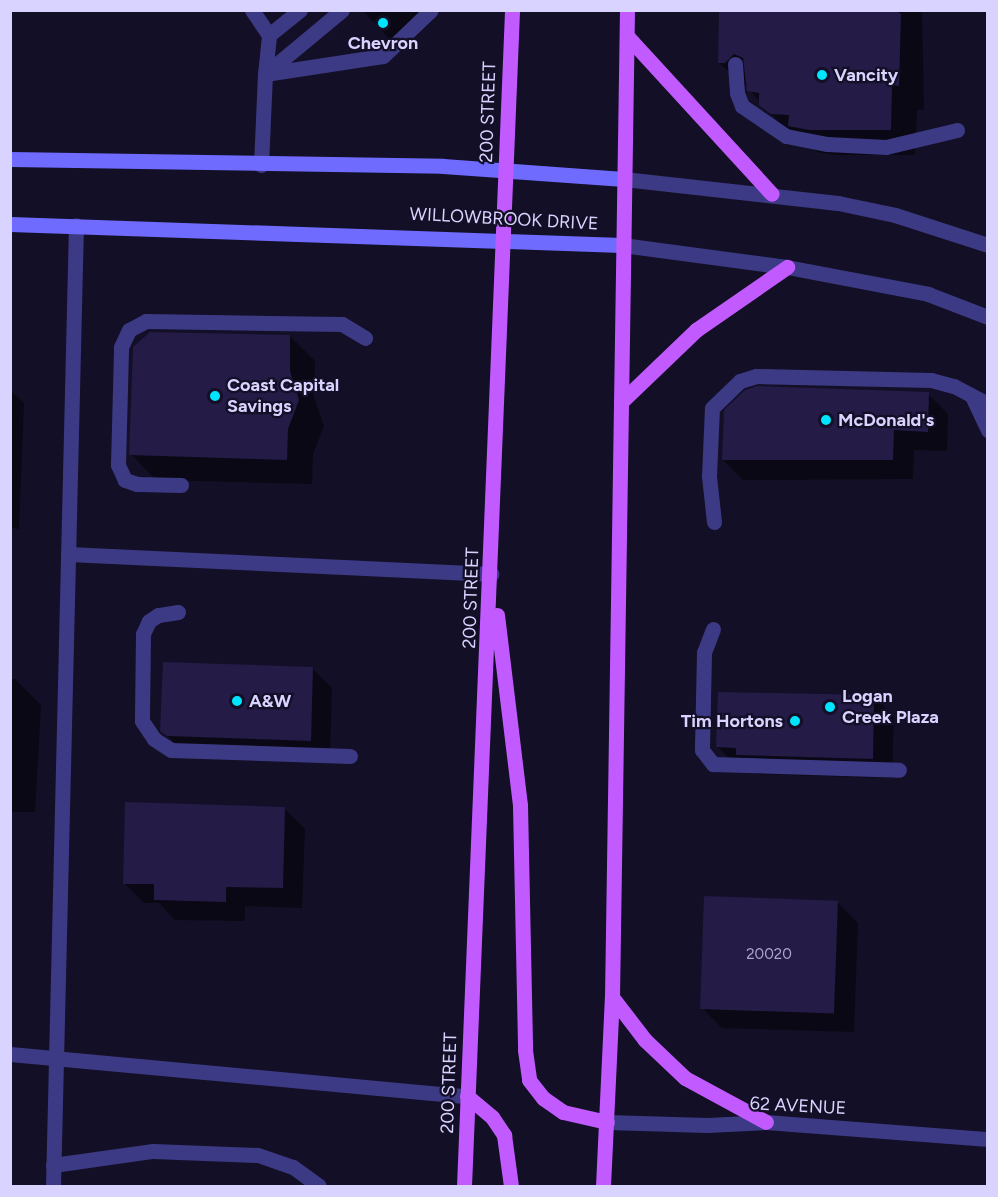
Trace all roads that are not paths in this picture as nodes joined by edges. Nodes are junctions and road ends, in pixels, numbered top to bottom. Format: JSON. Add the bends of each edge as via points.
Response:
{"nodes":[{"id":1,"x":252,"y":10,"type":"edge"},
{"id":2,"x":300,"y":10,"type":"edge"},
{"id":3,"x":342,"y":10,"type":"edge"},
{"id":4,"x":431,"y":10,"type":"edge"},
{"id":5,"x":512,"y":10,"type":"edge"},
{"id":6,"x":627,"y":10,"type":"edge"},
{"id":7,"x":269,"y":35,"type":"junction"},
{"id":8,"x":627,"y":36,"type":"junction"},
{"id":9,"x":735,"y":64,"type":"dead end"},
{"id":10,"x":266,"y":74,"type":"junction"},
{"id":11,"x":957,"y":130,"type":"dead end"},
{"id":12,"x":10,"y":159,"type":"edge"},
{"id":13,"x":261,"y":165,"type":"junction"},
{"id":14,"x":505,"y":171,"type":"junction"},
{"id":15,"x":624,"y":178,"type":"junction"},
{"id":16,"x":772,"y":194,"type":"junction"},
{"id":17,"x":10,"y":224,"type":"edge"},
{"id":18,"x":76,"y":225,"type":"junction"},
{"id":19,"x":502,"y":238,"type":"junction"},
{"id":20,"x":622,"y":244,"type":"junction"},
{"id":21,"x":987,"y":245,"type":"edge"},
{"id":22,"x":787,"y":267,"type":"junction"},
{"id":23,"x":987,"y":317,"type":"edge"},
{"id":24,"x":365,"y":338,"type":"dead end"},
{"id":25,"x":972,"y":396,"type":"junction"},
{"id":26,"x":621,"y":402,"type":"junction"},
{"id":27,"x":987,"y":404,"type":"edge"},
{"id":28,"x":987,"y":431,"type":"edge"},
{"id":29,"x":181,"y":485,"type":"dead end"},
{"id":30,"x":714,"y":522,"type":"dead end"},
{"id":31,"x":68,"y":554,"type":"junction"},
{"id":32,"x":492,"y":574,"type":"junction"},
{"id":33,"x":178,"y":612,"type":"dead end"},
{"id":34,"x":713,"y":629,"type":"dead end"},
{"id":35,"x":350,"y":756,"type":"dead end"},
{"id":36,"x":899,"y":770,"type":"dead end"},
{"id":37,"x":612,"y":997,"type":"junction"},
{"id":38,"x":10,"y":1054,"type":"edge"},
{"id":39,"x":56,"y":1058,"type":"junction"},
{"id":40,"x":467,"y":1096,"type":"junction"},
{"id":41,"x":607,"y":1122,"type":"junction"},
{"id":42,"x":766,"y":1122,"type":"junction"},
{"id":43,"x":987,"y":1139,"type":"edge"},
{"id":44,"x":53,"y":1165,"type":"junction"},
{"id":45,"x":53,"y":1186,"type":"edge"},
{"id":46,"x":319,"y":1186,"type":"edge"},
{"id":47,"x":464,"y":1186,"type":"edge"},
{"id":48,"x":511,"y":1186,"type":"edge"},
{"id":49,"x":603,"y":1186,"type":"edge"}],
"edges":[{"from":1,"to":7,"type":"street"},
{"from":2,"to":7,"type":"street"},
{"from":3,"to":10,"type":"street"},
{"from":4,"to":10,"type":"street","via":[[383,56]]},
{"from":5,"to":14,"type":"main road","name":"200 STREET"},
{"from":6,"to":8,"type":"main road"},
{"from":7,"to":10,"type":"street"},
{"from":8,"to":15,"type":"main road"},
{"from":8,"to":16,"type":"main road"},
{"from":9,"to":11,"type":"street","via":[[742,106],[786,136],[827,144],[886,147]]},
{"from":10,"to":13,"type":"street"},
{"from":12,"to":13,"type":"main road"},
{"from":13,"to":14,"type":"main road"},
{"from":14,"to":15,"type":"main road"},
{"from":14,"to":19,"type":"main road","name":"200 STREET"},
{"from":15,"to":16,"type":"street"},
{"from":15,"to":20,"type":"main road"},
{"from":16,"to":21,"type":"street","via":[[896,215]]},
{"from":17,"to":18,"type":"main road","name":"WILLOWBROOK DRIVE"},
{"from":18,"to":19,"type":"main road","name":"WILLOWBROOK DRIVE"},
{"from":18,"to":31,"type":"street"},
{"from":19,"to":20,"type":"main road","name":"WILLOWBROOK DRIVE"},
{"from":19,"to":32,"type":"main road","name":"200 STREET"},
{"from":20,"to":22,"type":"street","name":"WILLOWBROOK DRIVE"},
{"from":20,"to":26,"type":"main road"},
{"from":22,"to":23,"type":"street","name":"WILLOWBROOK DRIVE","via":[[928,294]]},
{"from":22,"to":26,"type":"main road","via":[[696,330]]},
{"from":24,"to":29,"type":"street","via":[[342,324],[146,321],[129,330],[121,347],[118,465],[125,480],[137,484]]},
{"from":25,"to":27,"type":"street"},
{"from":25,"to":28,"type":"street"},
{"from":25,"to":30,"type":"street","via":[[931,380],[756,376],[740,381],[712,408],[709,476]]},
{"from":26,"to":37,"type":"main road"},
{"from":31,"to":32,"type":"street"},
{"from":31,"to":39,"type":"street"},
{"from":32,"to":40,"type":"main road","name":"200 STREET"},
{"from":32,"to":41,"type":"main road","via":[[520,805],[525,1050],[529,1080],[543,1098],[563,1112]]},
{"from":33,"to":35,"type":"street","via":[[158,615],[149,621],[144,634],[142,722],[154,740],[171,750]]},
{"from":34,"to":36,"type":"street","via":[[704,652],[702,750],[713,764]]},
{"from":37,"to":41,"type":"main road"},
{"from":37,"to":42,"type":"main road","via":[[645,1040],[685,1078]]},
{"from":38,"to":39,"type":"street"},
{"from":39,"to":40,"type":"street"},
{"from":39,"to":44,"type":"street"},
{"from":40,"to":47,"type":"main road","name":"200 STREET"},
{"from":40,"to":48,"type":"main road","via":[[492,1117],[504,1135]]},
{"from":41,"to":42,"type":"street","name":"62 AVENUE"},
{"from":41,"to":49,"type":"main road"},
{"from":42,"to":43,"type":"street","name":"62 AVENUE"},
{"from":44,"to":45,"type":"street"},
{"from":44,"to":46,"type":"street","via":[[153,1151],[258,1155],[293,1167]]}]}
